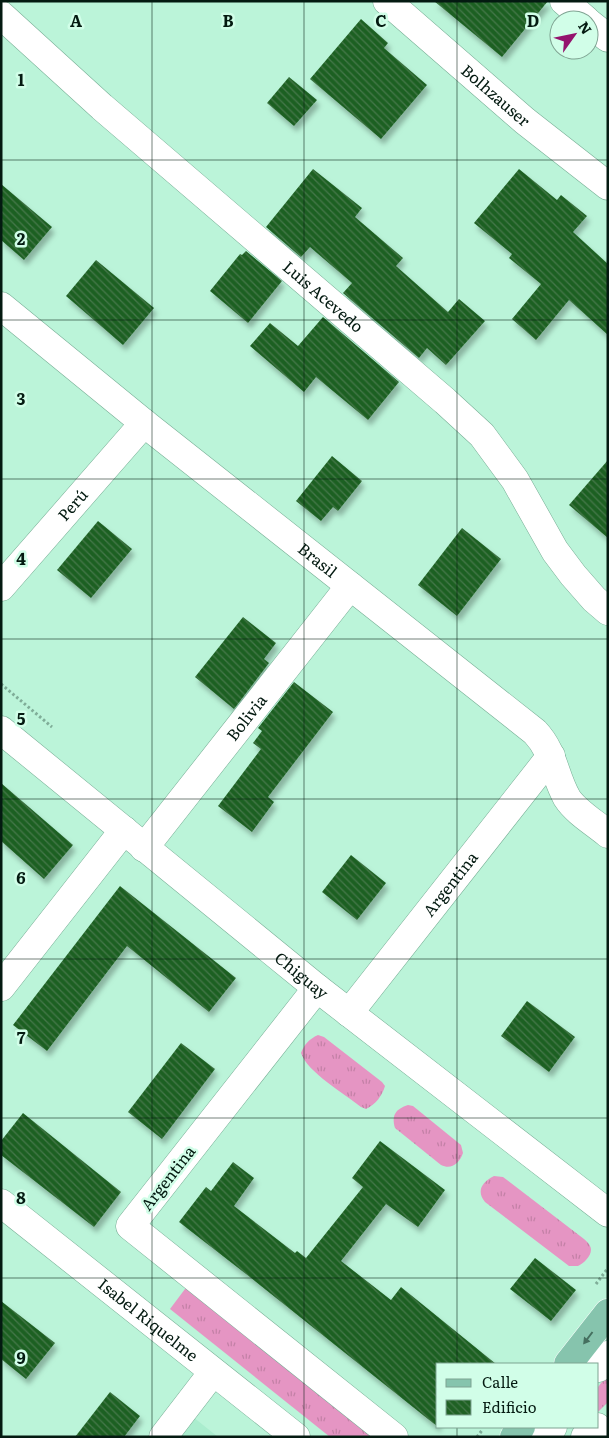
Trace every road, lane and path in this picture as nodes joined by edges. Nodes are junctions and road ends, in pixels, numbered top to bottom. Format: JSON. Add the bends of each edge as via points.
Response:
{"nodes":[{"id":1,"x":387,"y":1,"type":"edge"},
{"id":2,"x":564,"y":1,"type":"edge"},
{"id":3,"x":574,"y":10,"type":"edge"},
{"id":4,"x":1,"y":15,"type":"edge"},
{"id":5,"x":608,"y":186,"type":"edge"},
{"id":6,"x":1,"y":306,"type":"edge"},
{"id":7,"x":144,"y":423,"type":"junction"},
{"id":8,"x":350,"y":586,"type":"junction"},
{"id":9,"x":1,"y":587,"type":"edge"},
{"id":10,"x":608,"y":611,"type":"edge"},
{"id":11,"x":1,"y":684,"type":"edge"},
{"id":12,"x":53,"y":728,"type":"dead end"},
{"id":13,"x":1,"y":730,"type":"edge"},
{"id":14,"x":551,"y":756,"type":"junction"},
{"id":15,"x":124,"y":830,"type":"junction"},
{"id":16,"x":608,"y":834,"type":"edge"},
{"id":17,"x":144,"y":848,"type":"junction"},
{"id":18,"x":1,"y":986,"type":"edge"},
{"id":19,"x":317,"y":988,"type":"junction"},
{"id":20,"x":349,"y":1013,"type":"junction"},
{"id":21,"x":3,"y":1209,"type":"edge"},
{"id":22,"x":608,"y":1213,"type":"edge"},
{"id":23,"x":608,"y":1312,"type":"edge"},
{"id":24,"x":608,"y":1355,"type":"edge"},
{"id":25,"x":569,"y":1363,"type":"edge"},
{"id":26,"x":599,"y":1367,"type":"edge"},
{"id":27,"x":214,"y":1372,"type":"junction"},
{"id":28,"x":595,"y":1428,"type":"edge"},
{"id":29,"x":163,"y":1437,"type":"edge"},
{"id":30,"x":296,"y":1437,"type":"edge"},
{"id":31,"x":394,"y":1437,"type":"edge"},
{"id":32,"x":585,"y":1437,"type":"edge"}],
"edges":[{"from":1,"to":5,"type":"street","name":"Bolhzauser","via":[[526,121]]},
{"from":2,"to":3,"type":"street"},
{"from":4,"to":10,"type":"street","name":"Luis Acevedo","via":[[102,107],[482,435],[515,480],[567,567]]},
{"from":6,"to":7,"type":"street","name":"Brasil"},
{"from":7,"to":8,"type":"street","name":"Brasil"},
{"from":7,"to":9,"type":"street","name":"Perú"},
{"from":8,"to":14,"type":"street","name":"Brasil","via":[[535,732]]},
{"from":8,"to":17,"type":"street","name":"Bolivia"},
{"from":11,"to":12,"type":"path"},
{"from":13,"to":15,"type":"street","name":"Chiguay"},
{"from":14,"to":16,"type":"street","name":"Brasil","via":[[568,800]]},
{"from":14,"to":20,"type":"street","name":"Argentina"},
{"from":15,"to":17,"type":"street","name":"Chiguay"},
{"from":15,"to":18,"type":"street"},
{"from":17,"to":19,"type":"street","name":"Chiguay"},
{"from":19,"to":20,"type":"street","name":"Chiguay"},
{"from":19,"to":31,"type":"street","name":"Argentina","via":[[130,1226]]},
{"from":20,"to":22,"type":"street","name":"Chiguay"},
{"from":21,"to":27,"type":"street","name":"Isabel Riquelme"},
{"from":23,"to":25,"type":"main road","one_way":true},
{"from":24,"to":26,"type":"street"},
{"from":27,"to":29,"type":"street"},
{"from":27,"to":30,"type":"street","name":"Isabel Riquelme"},
{"from":28,"to":32,"type":"street"}]}
